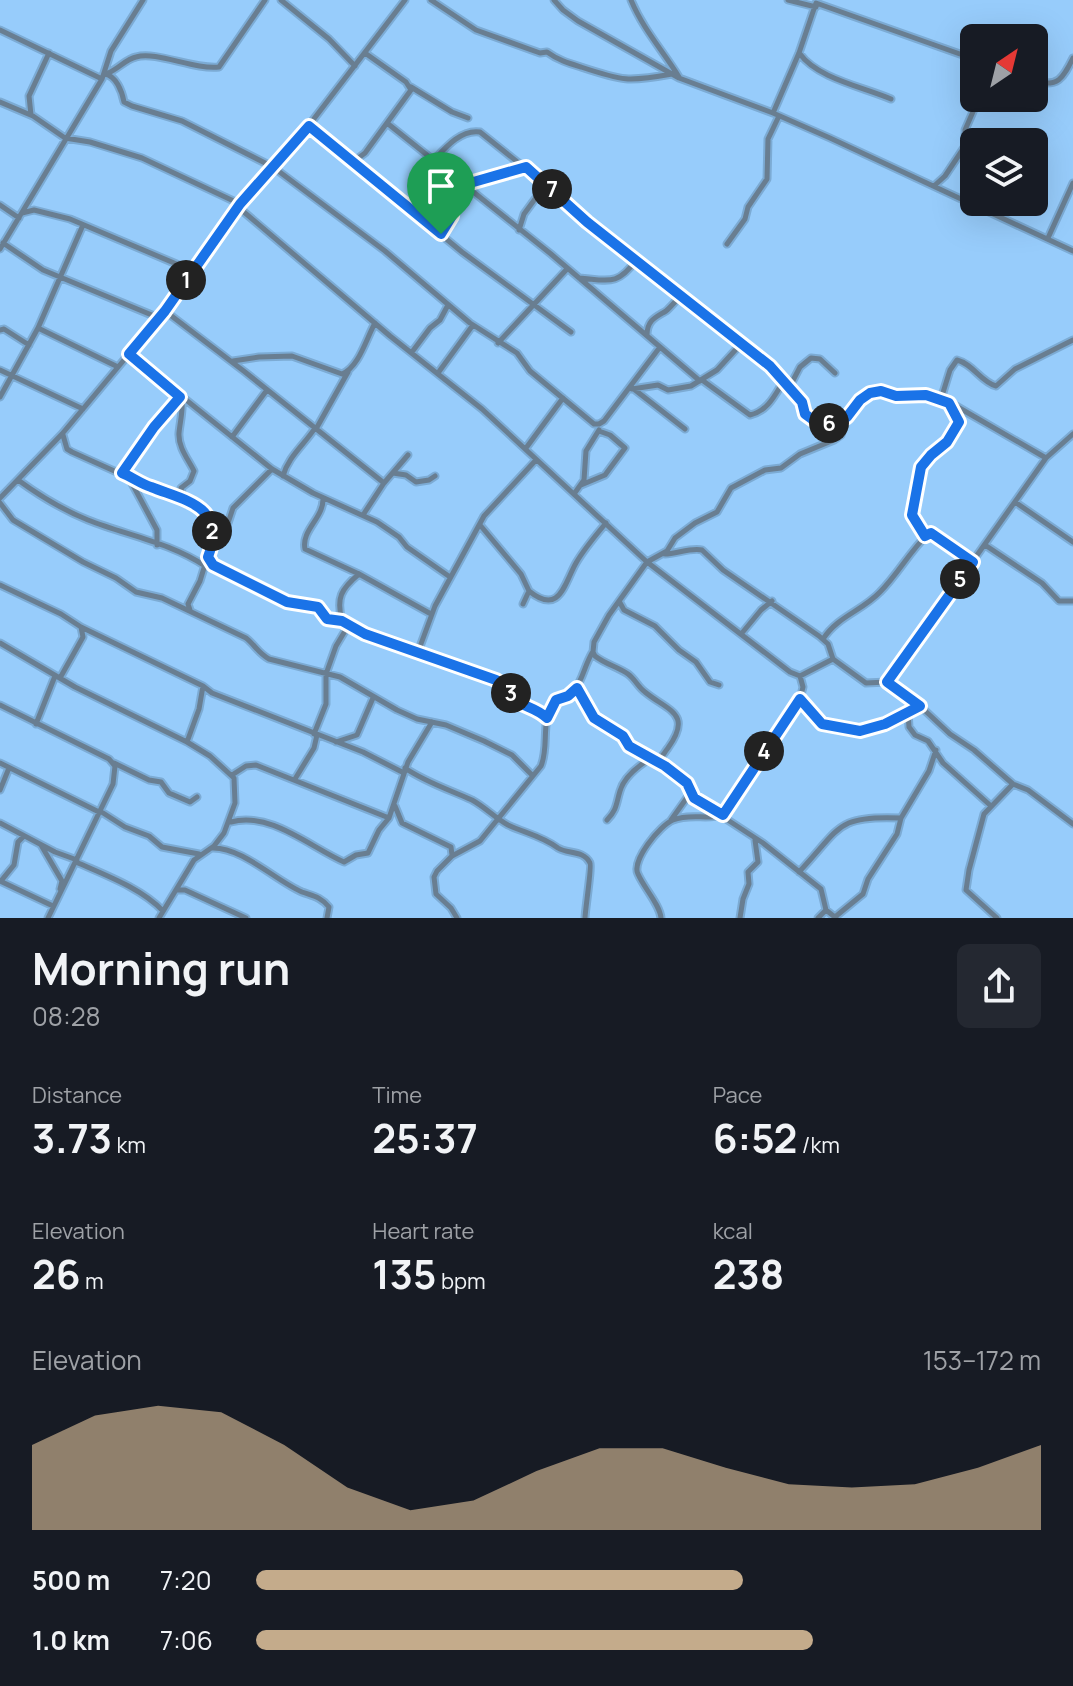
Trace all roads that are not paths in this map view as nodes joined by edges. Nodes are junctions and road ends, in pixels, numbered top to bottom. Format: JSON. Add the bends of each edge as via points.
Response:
{"nodes":[{"id":1,"x":143,"y":0,"type":"edge"},
{"id":2,"x":265,"y":0,"type":"edge"},
{"id":3,"x":281,"y":0,"type":"edge"},
{"id":4,"x":405,"y":0,"type":"edge"},
{"id":5,"x":431,"y":0,"type":"edge"},
{"id":6,"x":554,"y":0,"type":"edge"},
{"id":7,"x":631,"y":0,"type":"edge"},
{"id":8,"x":788,"y":0,"type":"edge"},
{"id":9,"x":816,"y":3,"type":"edge"},
{"id":10,"x":0,"y":30,"type":"edge"},
{"id":11,"x":49,"y":53,"type":"junction"},
{"id":12,"x":365,"y":53,"type":"junction"},
{"id":13,"x":799,"y":53,"type":"junction"},
{"id":14,"x":960,"y":54,"type":"edge"},
{"id":15,"x":1073,"y":59,"type":"edge"},
{"id":16,"x":355,"y":66,"type":"junction"},
{"id":17,"x":672,"y":74,"type":"junction"},
{"id":18,"x":104,"y":76,"type":"junction"},
{"id":19,"x":679,"y":78,"type":"junction"},
{"id":20,"x":1048,"y":83,"type":"edge"},
{"id":21,"x":410,"y":86,"type":"junction"},
{"id":22,"x":891,"y":99,"type":"dead end"},
{"id":23,"x":0,"y":102,"type":"edge"},
{"id":24,"x":972,"y":112,"type":"edge"},
{"id":25,"x":776,"y":114,"type":"junction"},
{"id":26,"x":31,"y":115,"type":"junction"},
{"id":27,"x":468,"y":118,"type":"dead end"},
{"id":28,"x":387,"y":123,"type":"junction"},
{"id":29,"x":309,"y":126,"type":"junction"},
{"id":30,"x":65,"y":138,"type":"junction"},
{"id":31,"x":434,"y":160,"type":"junction"},
{"id":32,"x":353,"y":162,"type":"junction"},
{"id":33,"x":273,"y":167,"type":"junction"},
{"id":34,"x":526,"y":167,"type":"junction"},
{"id":35,"x":456,"y":179,"type":"junction"},
{"id":36,"x":546,"y":184,"type":"junction"},
{"id":37,"x":463,"y":185,"type":"junction"},
{"id":38,"x":934,"y":186,"type":"junction"},
{"id":39,"x":1072,"y":186,"type":"edge"},
{"id":40,"x":0,"y":205,"type":"edge"},
{"id":41,"x":239,"y":206,"type":"junction"},
{"id":42,"x":20,"y":216,"type":"junction"},
{"id":43,"x":83,"y":225,"type":"junction"},
{"id":44,"x":519,"y":230,"type":"junction"},
{"id":45,"x":441,"y":234,"type":"junction"},
{"id":46,"x":1048,"y":238,"type":"junction"},
{"id":47,"x":727,"y":244,"type":"dead end"},
{"id":48,"x":2,"y":246,"type":"edge"},
{"id":49,"x":1073,"y":251,"type":"edge"},
{"id":50,"x":636,"y":260,"type":"junction"},
{"id":51,"x":567,"y":269,"type":"junction"},
{"id":52,"x":193,"y":271,"type":"junction"},
{"id":53,"x":62,"y":276,"type":"junction"},
{"id":54,"x":578,"y":278,"type":"junction"},
{"id":55,"x":681,"y":296,"type":"junction"},
{"id":56,"x":532,"y":304,"type":"junction"},
{"id":57,"x":448,"y":305,"type":"junction"},
{"id":58,"x":165,"y":311,"type":"junction"},
{"id":59,"x":159,"y":318,"type":"junction"},
{"id":60,"x":375,"y":323,"type":"junction"},
{"id":61,"x":473,"y":325,"type":"junction"},
{"id":62,"x":38,"y":328,"type":"junction"},
{"id":63,"x":0,"y":330,"type":"edge"},
{"id":64,"x":571,"y":332,"type":"dead end"},
{"id":65,"x":647,"y":336,"type":"junction"},
{"id":66,"x":1073,"y":340,"type":"edge"},
{"id":67,"x":498,"y":343,"type":"junction"},
{"id":68,"x":29,"y":345,"type":"junction"},
{"id":69,"x":740,"y":345,"type":"junction"},
{"id":70,"x":660,"y":347,"type":"junction"},
{"id":71,"x":412,"y":352,"type":"junction"},
{"id":72,"x":129,"y":354,"type":"junction"},
{"id":73,"x":232,"y":362,"type":"junction"},
{"id":74,"x":118,"y":367,"type":"junction"},
{"id":75,"x":0,"y":370,"type":"edge"},
{"id":76,"x":349,"y":371,"type":"junction"},
{"id":77,"x":438,"y":373,"type":"junction"},
{"id":78,"x":835,"y":373,"type":"dead end"},
{"id":79,"x":12,"y":377,"type":"junction"},
{"id":80,"x":701,"y":381,"type":"junction"},
{"id":81,"x":787,"y":387,"type":"junction"},
{"id":82,"x":631,"y":389,"type":"junction"},
{"id":83,"x":267,"y":390,"type":"junction"},
{"id":84,"x":0,"y":397,"type":"edge"},
{"id":85,"x":181,"y":398,"type":"junction"},
{"id":86,"x":563,"y":398,"type":"junction"},
{"id":87,"x":941,"y":399,"type":"junction"},
{"id":88,"x":949,"y":403,"type":"junction"},
{"id":89,"x":83,"y":409,"type":"junction"},
{"id":90,"x":847,"y":417,"type":"junction"},
{"id":91,"x":315,"y":428,"type":"junction"},
{"id":92,"x":599,"y":428,"type":"junction"},
{"id":93,"x":685,"y":429,"type":"dead end"},
{"id":94,"x":62,"y":434,"type":"junction"},
{"id":95,"x":1073,"y":434,"type":"edge"},
{"id":96,"x":232,"y":437,"type":"junction"},
{"id":97,"x":526,"y":448,"type":"junction"},
{"id":98,"x":408,"y":455,"type":"dead end"},
{"id":99,"x":1046,"y":458,"type":"junction"},
{"id":100,"x":536,"y":460,"type":"junction"},
{"id":101,"x":272,"y":469,"type":"junction"},
{"id":102,"x":392,"y":473,"type":"junction"},
{"id":103,"x":125,"y":474,"type":"junction"},
{"id":104,"x":283,"y":476,"type":"junction"},
{"id":105,"x":435,"y":476,"type":"dead end"},
{"id":106,"x":18,"y":480,"type":"junction"},
{"id":107,"x":384,"y":483,"type":"junction"},
{"id":108,"x":581,"y":485,"type":"junction"},
{"id":109,"x":0,"y":487,"type":"edge"},
{"id":110,"x":7,"y":491,"type":"junction"},
{"id":111,"x":574,"y":494,"type":"junction"},
{"id":112,"x":183,"y":498,"type":"junction"},
{"id":113,"x":323,"y":498,"type":"junction"},
{"id":114,"x":0,"y":501,"type":"edge"},
{"id":115,"x":1015,"y":502,"type":"junction"},
{"id":116,"x":363,"y":515,"type":"junction"},
{"id":117,"x":606,"y":523,"type":"junction"},
{"id":118,"x":480,"y":525,"type":"junction"},
{"id":119,"x":925,"y":536,"type":"junction"},
{"id":120,"x":1073,"y":542,"type":"edge"},
{"id":121,"x":157,"y":545,"type":"junction"},
{"id":122,"x":211,"y":545,"type":"junction"},
{"id":123,"x":985,"y":545,"type":"junction"},
{"id":124,"x":664,"y":554,"type":"junction"},
{"id":125,"x":208,"y":557,"type":"junction"},
{"id":126,"x":647,"y":562,"type":"junction"},
{"id":127,"x":973,"y":562,"type":"junction"},
{"id":128,"x":205,"y":566,"type":"junction"},
{"id":129,"x":359,"y":574,"type":"junction"},
{"id":130,"x":450,"y":577,"type":"junction"},
{"id":131,"x":0,"y":585,"type":"edge"},
{"id":132,"x":529,"y":591,"type":"junction"},
{"id":133,"x":619,"y":601,"type":"junction"},
{"id":134,"x":772,"y":601,"type":"junction"},
{"id":135,"x":1073,"y":601,"type":"edge"},
{"id":136,"x":523,"y":604,"type":"dead end"},
{"id":137,"x":191,"y":611,"type":"junction"},
{"id":138,"x":431,"y":614,"type":"junction"},
{"id":139,"x":342,"y":621,"type":"junction"},
{"id":140,"x":348,"y":626,"type":"junction"},
{"id":141,"x":81,"y":627,"type":"junction"},
{"id":142,"x":742,"y":633,"type":"junction"},
{"id":143,"x":823,"y":639,"type":"junction"},
{"id":144,"x":0,"y":643,"type":"edge"},
{"id":145,"x":418,"y":652,"type":"junction"},
{"id":146,"x":593,"y":652,"type":"junction"},
{"id":147,"x":833,"y":659,"type":"junction"},
{"id":148,"x":326,"y":674,"type":"junction"},
{"id":149,"x":800,"y":676,"type":"junction"},
{"id":150,"x":57,"y":677,"type":"junction"},
{"id":151,"x":887,"y":682,"type":"junction"},
{"id":152,"x":719,"y":685,"type":"dead end"},
{"id":153,"x":203,"y":686,"type":"junction"},
{"id":154,"x":577,"y":688,"type":"junction"},
{"id":155,"x":373,"y":698,"type":"junction"},
{"id":156,"x":800,"y":699,"type":"junction"},
{"id":157,"x":0,"y":705,"type":"edge"},
{"id":158,"x":920,"y":706,"type":"junction"},
{"id":159,"x":908,"y":712,"type":"junction"},
{"id":160,"x":547,"y":718,"type":"junction"},
{"id":161,"x":432,"y":722,"type":"junction"},
{"id":162,"x":36,"y":724,"type":"junction"},
{"id":163,"x":315,"y":735,"type":"junction"},
{"id":164,"x":187,"y":742,"type":"junction"},
{"id":165,"x":336,"y":742,"type":"junction"},
{"id":166,"x":936,"y":750,"type":"junction"},
{"id":167,"x":653,"y":760,"type":"junction"},
{"id":168,"x":0,"y":763,"type":"edge"},
{"id":169,"x":113,"y":763,"type":"junction"},
{"id":170,"x":9,"y":768,"type":"junction"},
{"id":171,"x":405,"y":771,"type":"junction"},
{"id":172,"x":232,"y":775,"type":"junction"},
{"id":173,"x":532,"y":775,"type":"junction"},
{"id":174,"x":295,"y":779,"type":"junction"},
{"id":175,"x":1013,"y":784,"type":"junction"},
{"id":176,"x":0,"y":790,"type":"edge"},
{"id":177,"x":691,"y":792,"type":"junction"},
{"id":178,"x":197,"y":797,"type":"dead end"},
{"id":179,"x":394,"y":804,"type":"junction"},
{"id":180,"x":991,"y":806,"type":"junction"},
{"id":181,"x":100,"y":812,"type":"junction"},
{"id":182,"x":723,"y":815,"type":"junction"},
{"id":183,"x":389,"y":818,"type":"junction"},
{"id":184,"x":497,"y":818,"type":"junction"},
{"id":185,"x":901,"y":818,"type":"junction"},
{"id":186,"x":607,"y":820,"type":"dead end"},
{"id":187,"x":671,"y":820,"type":"junction"},
{"id":188,"x":230,"y":822,"type":"junction"},
{"id":189,"x":0,"y":823,"type":"edge"},
{"id":190,"x":1073,"y":824,"type":"edge"},
{"id":191,"x":24,"y":836,"type":"junction"},
{"id":192,"x":755,"y":839,"type":"junction"},
{"id":193,"x":41,"y":844,"type":"junction"},
{"id":194,"x":211,"y":849,"type":"junction"},
{"id":195,"x":199,"y":854,"type":"junction"},
{"id":196,"x":452,"y":856,"type":"junction"},
{"id":197,"x":76,"y":861,"type":"junction"},
{"id":198,"x":799,"y":872,"type":"junction"},
{"id":199,"x":1,"y":881,"type":"edge"},
{"id":200,"x":177,"y":890,"type":"junction"},
{"id":201,"x":52,"y":906,"type":"junction"},
{"id":202,"x":826,"y":910,"type":"junction"},
{"id":203,"x":163,"y":911,"type":"junction"},
{"id":204,"x":663,"y":917,"type":"edge"},
{"id":205,"x":48,"y":918,"type":"edge"},
{"id":206,"x":159,"y":918,"type":"edge"},
{"id":207,"x":246,"y":918,"type":"edge"},
{"id":208,"x":327,"y":918,"type":"edge"},
{"id":209,"x":457,"y":918,"type":"edge"},
{"id":210,"x":585,"y":918,"type":"edge"},
{"id":211,"x":740,"y":918,"type":"edge"},
{"id":212,"x":818,"y":918,"type":"edge"},
{"id":213,"x":835,"y":918,"type":"edge"},
{"id":214,"x":997,"y":918,"type":"edge"}],
"edges":[{"from":1,"to":18,"type":"street","via":[[111,51]]},
{"from":2,"to":18,"type":"street","via":[[219,67],[143,56]]},
{"from":3,"to":16,"type":"street"},
{"from":4,"to":12,"type":"street"},
{"from":5,"to":17,"type":"street","via":[[476,30],[613,79],[637,81]]},
{"from":6,"to":17,"type":"street","via":[[578,21]]},
{"from":7,"to":19,"type":"street"},
{"from":8,"to":9,"type":"street"},
{"from":9,"to":13,"type":"street"},
{"from":9,"to":14,"type":"street"},
{"from":10,"to":11,"type":"street"},
{"from":11,"to":18,"type":"street"},
{"from":11,"to":26,"type":"street","via":[[29,96]]},
{"from":12,"to":16,"type":"street"},
{"from":12,"to":21,"type":"street"},
{"from":13,"to":22,"type":"street","via":[[820,72]]},
{"from":13,"to":25,"type":"street"},
{"from":15,"to":20,"type":"street","via":[[1059,80]]},
{"from":16,"to":29,"type":"street"},
{"from":17,"to":19,"type":"street"},
{"from":18,"to":30,"type":"street"},
{"from":18,"to":33,"type":"street","via":[[114,80],[125,103],[182,121]]},
{"from":19,"to":25,"type":"street"},
{"from":21,"to":27,"type":"street"},
{"from":21,"to":28,"type":"street"},
{"from":23,"to":26,"type":"street"},
{"from":24,"to":38,"type":"street","via":[[965,146]]},
{"from":25,"to":38,"type":"street"},
{"from":25,"to":47,"type":"street","via":[[768,139],[767,179]]},
{"from":26,"to":30,"type":"street"},
{"from":28,"to":31,"type":"street"},
{"from":28,"to":32,"type":"street"},
{"from":29,"to":32,"type":"street"},
{"from":29,"to":33,"type":"street"},
{"from":30,"to":41,"type":"street","via":[[142,158]]},
{"from":30,"to":42,"type":"street"},
{"from":31,"to":34,"type":"street","via":[[455,140],[475,131]]},
{"from":31,"to":35,"type":"street"},
{"from":32,"to":45,"type":"street"},
{"from":33,"to":41,"type":"street"},
{"from":33,"to":57,"type":"street"},
{"from":34,"to":36,"type":"street"},
{"from":34,"to":37,"type":"street"},
{"from":35,"to":37,"type":"street"},
{"from":35,"to":45,"type":"street","via":[[452,216]]},
{"from":36,"to":44,"type":"street"},
{"from":36,"to":50,"type":"street"},
{"from":37,"to":44,"type":"street"},
{"from":38,"to":46,"type":"street"},
{"from":39,"to":46,"type":"street"},
{"from":40,"to":42,"type":"street"},
{"from":41,"to":52,"type":"street"},
{"from":41,"to":60,"type":"street"},
{"from":42,"to":43,"type":"street","via":[[34,210]]},
{"from":42,"to":48,"type":"street"},
{"from":43,"to":52,"type":"street"},
{"from":43,"to":53,"type":"street"},
{"from":44,"to":51,"type":"street"},
{"from":45,"to":56,"type":"street"},
{"from":46,"to":49,"type":"street"},
{"from":48,"to":53,"type":"street"},
{"from":50,"to":54,"type":"street","via":[[627,274],[613,281]]},
{"from":50,"to":55,"type":"street"},
{"from":51,"to":54,"type":"street"},
{"from":51,"to":56,"type":"street"},
{"from":52,"to":58,"type":"street"},
{"from":53,"to":59,"type":"street"},
{"from":53,"to":62,"type":"street"},
{"from":54,"to":65,"type":"street"},
{"from":55,"to":65,"type":"street","via":[[655,315]]},
{"from":55,"to":69,"type":"street"},
{"from":56,"to":64,"type":"street"},
{"from":56,"to":67,"type":"street"},
{"from":57,"to":61,"type":"street"},
{"from":57,"to":71,"type":"street"},
{"from":58,"to":59,"type":"street"},
{"from":58,"to":73,"type":"street"},
{"from":59,"to":72,"type":"street"},
{"from":60,"to":71,"type":"street"},
{"from":60,"to":76,"type":"street"},
{"from":61,"to":67,"type":"street"},
{"from":61,"to":77,"type":"street"},
{"from":62,"to":68,"type":"street"},
{"from":62,"to":74,"type":"street"},
{"from":63,"to":68,"type":"street"},
{"from":65,"to":70,"type":"street"},
{"from":66,"to":87,"type":"street","via":[[1015,369],[996,386],[957,360]]},
{"from":67,"to":86,"type":"street","via":[[517,353]]},
{"from":68,"to":79,"type":"street"},
{"from":69,"to":80,"type":"street"},
{"from":69,"to":81,"type":"street","via":[[770,366]]},
{"from":70,"to":80,"type":"street"},
{"from":70,"to":82,"type":"street"},
{"from":71,"to":77,"type":"street"},
{"from":72,"to":74,"type":"street"},
{"from":72,"to":85,"type":"street"},
{"from":73,"to":76,"type":"street","via":[[292,356],[342,374]]},
{"from":73,"to":83,"type":"street"},
{"from":74,"to":89,"type":"street"},
{"from":75,"to":79,"type":"street"},
{"from":76,"to":91,"type":"street"},
{"from":77,"to":97,"type":"street"},
{"from":78,"to":81,"type":"street","via":[[811,358]]},
{"from":79,"to":84,"type":"street"},
{"from":79,"to":89,"type":"street"},
{"from":80,"to":81,"type":"street","via":[[750,415],[761,411],[780,387]]},
{"from":80,"to":82,"type":"street","via":[[673,390],[658,385]]},
{"from":81,"to":90,"type":"street","via":[[816,422]]},
{"from":82,"to":92,"type":"street"},
{"from":82,"to":93,"type":"street"},
{"from":83,"to":91,"type":"street"},
{"from":83,"to":96,"type":"street"},
{"from":85,"to":96,"type":"street"},
{"from":85,"to":103,"type":"street","via":[[154,427]]},
{"from":85,"to":112,"type":"street","via":[[180,439],[194,471],[181,488]]},
{"from":86,"to":92,"type":"street"},
{"from":86,"to":97,"type":"street"},
{"from":87,"to":88,"type":"street"},
{"from":87,"to":90,"type":"street","via":[[870,393]]},
{"from":88,"to":99,"type":"street"},
{"from":88,"to":119,"type":"street","via":[[959,422],[921,467],[911,508]]},
{"from":89,"to":94,"type":"street"},
{"from":90,"to":124,"type":"street","via":[[834,440],[731,488],[717,512],[678,536]]},
{"from":91,"to":104,"type":"street"},
{"from":91,"to":107,"type":"street"},
{"from":92,"to":108,"type":"street","via":[[586,451]]},
{"from":92,"to":108,"type":"street","via":[[625,448],[605,475]]},
{"from":94,"to":103,"type":"street","via":[[67,449]]},
{"from":94,"to":106,"type":"street"},
{"from":95,"to":99,"type":"street"},
{"from":96,"to":101,"type":"street"},
{"from":97,"to":100,"type":"street"},
{"from":98,"to":102,"type":"street"},
{"from":99,"to":115,"type":"street"},
{"from":100,"to":111,"type":"street"},
{"from":100,"to":118,"type":"street"},
{"from":101,"to":104,"type":"street"},
{"from":101,"to":122,"type":"street","via":[[238,501],[226,529]]},
{"from":102,"to":105,"type":"street","via":[[416,482]]},
{"from":102,"to":107,"type":"street"},
{"from":103,"to":112,"type":"street"},
{"from":103,"to":121,"type":"street","via":[[157,530]]},
{"from":104,"to":113,"type":"street"},
{"from":106,"to":110,"type":"street"},
{"from":106,"to":121,"type":"street","via":[[85,519]]},
{"from":107,"to":116,"type":"street"},
{"from":108,"to":111,"type":"street"},
{"from":109,"to":110,"type":"street"},
{"from":110,"to":114,"type":"street"},
{"from":111,"to":117,"type":"street"},
{"from":112,"to":122,"type":"street","via":[[201,507],[210,521]]},
{"from":113,"to":116,"type":"street"},
{"from":113,"to":129,"type":"street","via":[[305,549]]},
{"from":114,"to":137,"type":"street","via":[[13,520],[83,562],[136,592]]},
{"from":115,"to":120,"type":"street"},
{"from":115,"to":123,"type":"street"},
{"from":116,"to":130,"type":"street"},
{"from":117,"to":126,"type":"street"},
{"from":117,"to":132,"type":"street","via":[[577,560],[560,595],[542,600]]},
{"from":118,"to":130,"type":"street"},
{"from":118,"to":132,"type":"street"},
{"from":119,"to":127,"type":"street","via":[[931,533]]},
{"from":119,"to":143,"type":"street","via":[[879,594],[836,622]]},
{"from":121,"to":128,"type":"street"},
{"from":122,"to":125,"type":"street"},
{"from":123,"to":127,"type":"street"},
{"from":123,"to":135,"type":"street","via":[[1042,583],[1059,601]]},
{"from":124,"to":126,"type":"street"},
{"from":124,"to":134,"type":"street","via":[[698,548]]},
{"from":125,"to":128,"type":"street"},
{"from":125,"to":139,"type":"street","via":[[218,570]]},
{"from":126,"to":133,"type":"street"},
{"from":126,"to":142,"type":"street"},
{"from":127,"to":151,"type":"street"},
{"from":128,"to":137,"type":"street","via":[[188,604]]},
{"from":129,"to":138,"type":"street"},
{"from":129,"to":139,"type":"street","via":[[341,591]]},
{"from":130,"to":138,"type":"street"},
{"from":131,"to":141,"type":"street"},
{"from":132,"to":136,"type":"street"},
{"from":133,"to":146,"type":"street"},
{"from":133,"to":152,"type":"street","via":[[624,610],[655,626]]},
{"from":134,"to":142,"type":"street"},
{"from":134,"to":143,"type":"street"},
{"from":137,"to":148,"type":"street","via":[[246,638],[258,654]]},
{"from":138,"to":145,"type":"street"},
{"from":139,"to":140,"type":"street"},
{"from":140,"to":145,"type":"street"},
{"from":140,"to":148,"type":"street"},
{"from":141,"to":150,"type":"street","via":[[83,637]]},
{"from":141,"to":153,"type":"street"},
{"from":142,"to":149,"type":"street"},
{"from":143,"to":147,"type":"street"},
{"from":144,"to":150,"type":"street"},
{"from":145,"to":160,"type":"street","via":[[496,680],[510,689],[514,701]]},
{"from":146,"to":154,"type":"street"},
{"from":146,"to":167,"type":"street","via":[[673,712],[677,735],[661,759]]},
{"from":147,"to":149,"type":"street"},
{"from":147,"to":151,"type":"street","via":[[866,683]]},
{"from":148,"to":155,"type":"street","via":[[355,684]]},
{"from":148,"to":163,"type":"street","via":[[326,704]]},
{"from":149,"to":156,"type":"street"},
{"from":150,"to":162,"type":"street"},
{"from":150,"to":164,"type":"street"},
{"from":151,"to":158,"type":"street"},
{"from":153,"to":163,"type":"street"},
{"from":153,"to":164,"type":"street"},
{"from":154,"to":160,"type":"street","via":[[556,700]]},
{"from":154,"to":167,"type":"street","via":[[594,718]]},
{"from":155,"to":161,"type":"street"},
{"from":155,"to":165,"type":"street","via":[[357,735]]},
{"from":156,"to":159,"type":"street","via":[[822,724],[860,731]]},
{"from":156,"to":182,"type":"street"},
{"from":157,"to":162,"type":"street"},
{"from":158,"to":159,"type":"street"},
{"from":158,"to":175,"type":"street"},
{"from":159,"to":166,"type":"street","via":[[909,727]]},
{"from":160,"to":173,"type":"street","via":[[544,759]]},
{"from":161,"to":171,"type":"street"},
{"from":161,"to":173,"type":"street","via":[[512,755]]},
{"from":162,"to":169,"type":"street"},
{"from":163,"to":165,"type":"street"},
{"from":163,"to":174,"type":"street","via":[[314,748]]},
{"from":164,"to":172,"type":"street"},
{"from":165,"to":171,"type":"street"},
{"from":166,"to":180,"type":"street","via":[[943,763]]},
{"from":166,"to":185,"type":"street"},
{"from":167,"to":177,"type":"street","via":[[687,783]]},
{"from":167,"to":186,"type":"street","via":[[624,781],[617,808]]},
{"from":168,"to":170,"type":"street"},
{"from":169,"to":178,"type":"street","via":[[161,782],[180,798],[190,802]]},
{"from":169,"to":181,"type":"street","via":[[117,774]]},
{"from":170,"to":176,"type":"street"},
{"from":170,"to":181,"type":"street"},
{"from":171,"to":179,"type":"street"},
{"from":171,"to":184,"type":"street","via":[[470,799]]},
{"from":172,"to":174,"type":"street","via":[[256,765]]},
{"from":172,"to":188,"type":"street"},
{"from":173,"to":184,"type":"street"},
{"from":174,"to":183,"type":"street"},
{"from":175,"to":180,"type":"street"},
{"from":175,"to":190,"type":"street"},
{"from":177,"to":182,"type":"street"},
{"from":177,"to":187,"type":"street"},
{"from":179,"to":183,"type":"street"},
{"from":179,"to":196,"type":"street","via":[[402,823],[451,847]]},
{"from":180,"to":214,"type":"street","via":[[984,814],[966,890]]},
{"from":181,"to":195,"type":"street","via":[[162,847]]},
{"from":181,"to":197,"type":"street"},
{"from":182,"to":187,"type":"street"},
{"from":182,"to":192,"type":"street"},
{"from":183,"to":188,"type":"street","via":[[368,853],[344,862],[252,819]]},
{"from":184,"to":196,"type":"street","via":[[480,841]]},
{"from":184,"to":210,"type":"street","via":[[590,863]]},
{"from":185,"to":198,"type":"street","via":[[875,816],[844,823]]},
{"from":185,"to":213,"type":"street","via":[[863,894]]},
{"from":187,"to":204,"type":"street","via":[[644,849],[636,867]]},
{"from":188,"to":194,"type":"street"},
{"from":189,"to":191,"type":"street"},
{"from":191,"to":193,"type":"street"},
{"from":191,"to":199,"type":"street","via":[[14,865]]},
{"from":192,"to":198,"type":"street"},
{"from":192,"to":211,"type":"street","via":[[758,862],[748,872]]},
{"from":193,"to":197,"type":"street"},
{"from":193,"to":201,"type":"street","via":[[62,881]]},
{"from":194,"to":195,"type":"street"},
{"from":194,"to":208,"type":"street","via":[[232,852],[321,899],[329,907]]},
{"from":195,"to":200,"type":"street"},
{"from":196,"to":209,"type":"street","via":[[437,871],[434,886]]},
{"from":197,"to":201,"type":"street"},
{"from":197,"to":203,"type":"street","via":[[130,887]]},
{"from":198,"to":202,"type":"street","via":[[821,889]]},
{"from":199,"to":201,"type":"street"},
{"from":200,"to":203,"type":"street"},
{"from":200,"to":207,"type":"street"},
{"from":201,"to":205,"type":"street"},
{"from":202,"to":212,"type":"street"},
{"from":202,"to":213,"type":"street"},
{"from":203,"to":206,"type":"street"}]}
